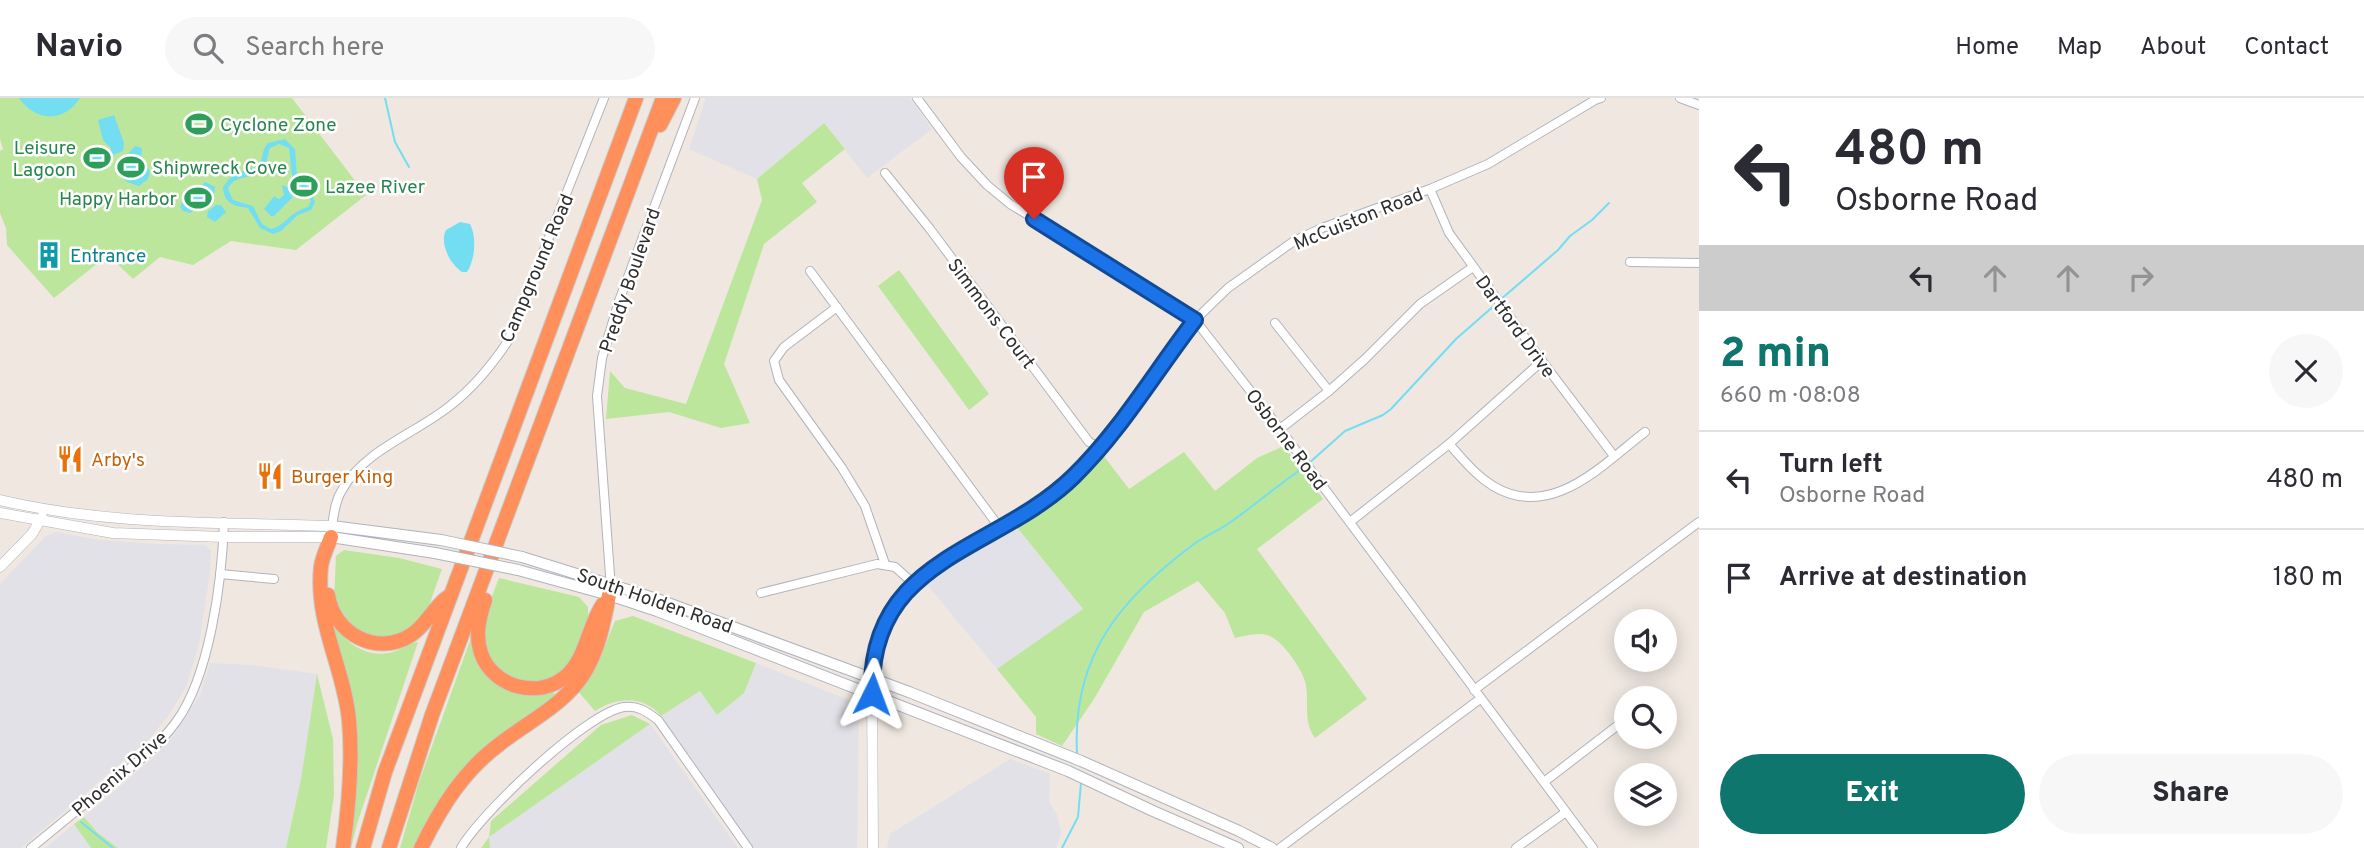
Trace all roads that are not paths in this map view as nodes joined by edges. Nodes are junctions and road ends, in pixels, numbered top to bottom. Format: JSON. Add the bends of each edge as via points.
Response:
{"nodes":[{"id":1,"x":604,"y":98,"type":"edge"},
{"id":2,"x":636,"y":98,"type":"edge"},
{"id":3,"x":663,"y":98,"type":"edge"},
{"id":4,"x":674,"y":98,"type":"edge"},
{"id":5,"x":695,"y":98,"type":"edge"},
{"id":6,"x":1601,"y":98,"type":"edge"},
{"id":7,"x":1681,"y":98,"type":"edge"},
{"id":8,"x":920,"y":99,"type":"edge"},
{"id":9,"x":1699,"y":105,"type":"edge"},
{"id":10,"x":639,"y":163,"type":"junction"},
{"id":11,"x":885,"y":173,"type":"dead end"},
{"id":12,"x":1430,"y":189,"type":"junction"},
{"id":13,"x":1630,"y":262,"type":"dead end"},
{"id":14,"x":1699,"y":264,"type":"edge"},
{"id":15,"x":1473,"y":267,"type":"junction"},
{"id":16,"x":810,"y":271,"type":"dead end"},
{"id":17,"x":837,"y":307,"type":"junction"},
{"id":18,"x":1195,"y":320,"type":"junction"},
{"id":19,"x":1275,"y":323,"type":"dead end"},
{"id":20,"x":1542,"y":362,"type":"junction"},
{"id":21,"x":1329,"y":391,"type":"junction"},
{"id":22,"x":1280,"y":429,"type":"junction"},
{"id":23,"x":1645,"y":432,"type":"dead end"},
{"id":24,"x":1449,"y":444,"type":"junction"},
{"id":25,"x":1101,"y":448,"type":"junction"},
{"id":26,"x":1614,"y":456,"type":"junction"},
{"id":27,"x":0,"y":500,"type":"edge"},
{"id":28,"x":47,"y":511,"type":"junction"},
{"id":29,"x":0,"y":513,"type":"edge"},
{"id":30,"x":39,"y":521,"type":"junction"},
{"id":31,"x":1350,"y":522,"type":"junction"},
{"id":32,"x":1699,"y":522,"type":"edge"},
{"id":33,"x":224,"y":523,"type":"junction"},
{"id":34,"x":997,"y":529,"type":"junction"},
{"id":35,"x":331,"y":532,"type":"junction"},
{"id":36,"x":223,"y":537,"type":"junction"},
{"id":37,"x":495,"y":551,"type":"junction"},
{"id":38,"x":885,"y":564,"type":"junction"},
{"id":39,"x":0,"y":568,"type":"edge"},
{"id":40,"x":220,"y":574,"type":"junction"},
{"id":41,"x":274,"y":579,"type":"dead end"},
{"id":42,"x":913,"y":583,"type":"junction"},
{"id":43,"x":611,"y":589,"type":"junction"},
{"id":44,"x":761,"y":593,"type":"dead end"},
{"id":45,"x":450,"y":596,"type":"junction"},
{"id":46,"x":872,"y":678,"type":"junction"},
{"id":47,"x":1474,"y":690,"type":"junction"},
{"id":48,"x":872,"y":694,"type":"junction"},
{"id":49,"x":1480,"y":699,"type":"junction"},
{"id":50,"x":1614,"y":728,"type":"edge"},
{"id":51,"x":1544,"y":782,"type":"junction"},
{"id":52,"x":1566,"y":812,"type":"junction"},
{"id":53,"x":31,"y":848,"type":"edge"},
{"id":54,"x":343,"y":848,"type":"edge"},
{"id":55,"x":363,"y":848,"type":"edge"},
{"id":56,"x":389,"y":848,"type":"edge"},
{"id":57,"x":421,"y":848,"type":"edge"},
{"id":58,"x":461,"y":848,"type":"edge"},
{"id":59,"x":748,"y":848,"type":"edge"},
{"id":60,"x":873,"y":848,"type":"edge"},
{"id":61,"x":1238,"y":848,"type":"edge"},
{"id":62,"x":1272,"y":848,"type":"edge"},
{"id":63,"x":1280,"y":848,"type":"edge"},
{"id":64,"x":1516,"y":848,"type":"edge"},
{"id":65,"x":1593,"y":848,"type":"edge"}],
"edges":[{"from":1,"to":35,"type":"street","name":"Campground Road","via":[[508,341],[450,406],[360,467],[342,489]]},
{"from":2,"to":45,"type":"highway"},
{"from":3,"to":10,"type":"highway"},
{"from":4,"to":10,"type":"highway"},
{"from":5,"to":43,"type":"street","name":"Preddy Boulevard","via":[[619,301],[600,368],[597,396]]},
{"from":6,"to":12,"type":"street","name":"McCuiston Road","via":[[1488,164]]},
{"from":7,"to":9,"type":"street"},
{"from":8,"to":18,"type":"street","name":"Osborne Road","via":[[961,158],[1010,204]]},
{"from":10,"to":37,"type":"highway"},
{"from":11,"to":25,"type":"street","name":"Simmons Court","via":[[1089,442]]},
{"from":12,"to":15,"type":"street","name":"Dartford Drive","via":[[1449,233]]},
{"from":12,"to":18,"type":"street","name":"McCuiston Road","via":[[1294,241],[1228,288]]},
{"from":13,"to":14,"type":"street"},
{"from":15,"to":20,"type":"street","name":"Dartford Drive"},
{"from":15,"to":21,"type":"street","via":[[1420,304]]},
{"from":16,"to":17,"type":"street"},
{"from":17,"to":34,"type":"street"},
{"from":17,"to":38,"type":"street","via":[[784,347],[776,355],[774,368],[862,500]]},
{"from":18,"to":22,"type":"street","name":"Osborne Road"},
{"from":18,"to":25,"type":"street","name":"McCuiston Road"},
{"from":19,"to":21,"type":"street"},
{"from":20,"to":24,"type":"street"},
{"from":20,"to":26,"type":"street","name":"Dartford Drive"},
{"from":21,"to":22,"type":"street"},
{"from":22,"to":31,"type":"street","name":"Osborne Road"},
{"from":23,"to":26,"type":"street"},
{"from":24,"to":26,"type":"street","via":[[1493,486],[1526,498],[1569,489]]},
{"from":24,"to":31,"type":"street"},
{"from":25,"to":34,"type":"street","name":"McCuiston Road","via":[[1058,490]]},
{"from":27,"to":28,"type":"street","name":"South Holden Road"},
{"from":28,"to":30,"type":"street"},
{"from":28,"to":33,"type":"street","name":"South Holden Road","via":[[124,520]]},
{"from":29,"to":30,"type":"street","name":"South Holden Road"},
{"from":30,"to":36,"type":"street","name":"South Holden Road","via":[[113,533]]},
{"from":30,"to":39,"type":"street"},
{"from":31,"to":47,"type":"street","name":"Osborne Road"},
{"from":32,"to":47,"type":"street"},
{"from":33,"to":35,"type":"street","name":"South Holden Road"},
{"from":33,"to":36,"type":"street","name":"Phoenix Drive"},
{"from":34,"to":42,"type":"street","name":"McCuiston Road"},
{"from":35,"to":36,"type":"street","name":"South Holden Road"},
{"from":35,"to":43,"type":"main road","name":"South Holden Road","bridge":true},
{"from":35,"to":43,"type":"main road","name":"South Holden Road","bridge":true,"via":[[441,540],[522,557]]},
{"from":35,"to":45,"type":"highway","via":[[329,603],[339,622],[355,637],[371,643],[402,640],[418,631],[437,604]]},
{"from":35,"to":54,"type":"highway","via":[[321,566],[321,595],[349,718],[351,787]]},
{"from":36,"to":40,"type":"street","name":"Phoenix Drive"},
{"from":37,"to":43,"type":"highway","via":[[495,570],[477,635],[491,671],[516,687],[542,687],[566,677]]},
{"from":37,"to":56,"type":"highway","via":[[432,715]]},
{"from":38,"to":42,"type":"street"},
{"from":38,"to":44,"type":"street"},
{"from":40,"to":41,"type":"street"},
{"from":40,"to":53,"type":"street","name":"Phoenix Drive","via":[[203,660],[177,720],[139,761]]},
{"from":42,"to":46,"type":"street","name":"McCuiston Road","via":[[886,623]]},
{"from":43,"to":46,"type":"main road","name":"South Holden Road"},
{"from":43,"to":48,"type":"main road","name":"South Holden Road"},
{"from":43,"to":57,"type":"highway","via":[[590,664],[581,678],[461,780]]},
{"from":45,"to":55,"type":"highway","via":[[385,772]]},
{"from":46,"to":48,"type":"street"},
{"from":46,"to":62,"type":"main road","name":"South Holden Road","via":[[1081,761]]},
{"from":47,"to":49,"type":"street","name":"Osborne Road"},
{"from":48,"to":60,"type":"street"},
{"from":48,"to":61,"type":"main road","name":"South Holden Road","via":[[1068,771]]},
{"from":49,"to":51,"type":"street","name":"Osborne Road"},
{"from":49,"to":63,"type":"street"},
{"from":50,"to":51,"type":"street"},
{"from":51,"to":52,"type":"street","name":"Osborne Road"},
{"from":52,"to":64,"type":"street"},
{"from":52,"to":65,"type":"street","name":"Osborne Road"},
{"from":58,"to":59,"type":"street","via":[[478,822],[508,792],[588,723],[607,712],[635,706],[658,720]]}]}
